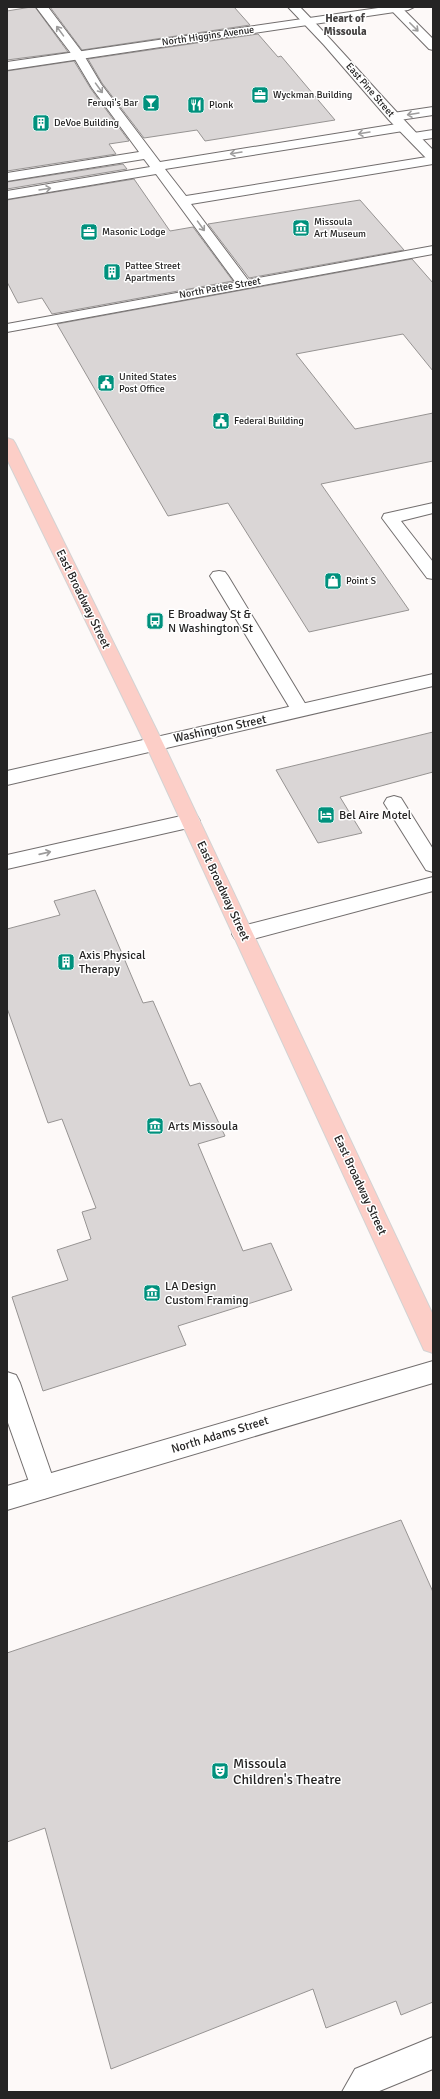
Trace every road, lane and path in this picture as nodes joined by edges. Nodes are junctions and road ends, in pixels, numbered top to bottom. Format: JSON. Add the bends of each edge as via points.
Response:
{"nodes":[{"id":1,"x":42,"y":7,"type":"edge"},
{"id":2,"x":294,"y":7,"type":"edge"},
{"id":3,"x":408,"y":7,"type":"edge"},
{"id":4,"x":396,"y":9,"type":"junction"},
{"id":5,"x":308,"y":22,"type":"junction"},
{"id":6,"x":433,"y":46,"type":"edge"},
{"id":7,"x":78,"y":55,"type":"junction"},
{"id":8,"x":7,"y":66,"type":"edge"},
{"id":9,"x":433,"y":111,"type":"edge"},
{"id":10,"x":393,"y":117,"type":"junction"},
{"id":11,"x":403,"y":127,"type":"junction"},
{"id":12,"x":433,"y":134,"type":"edge"},
{"id":13,"x":412,"y":138,"type":"junction"},
{"id":14,"x":148,"y":154,"type":"junction"},
{"id":15,"x":433,"y":158,"type":"edge"},
{"id":16,"x":158,"y":168,"type":"junction"},
{"id":17,"x":7,"y":177,"type":"edge"},
{"id":18,"x":7,"y":195,"type":"edge"},
{"id":19,"x":182,"y":201,"type":"junction"},
{"id":20,"x":433,"y":250,"type":"edge"},
{"id":21,"x":244,"y":284,"type":"junction"},
{"id":22,"x":7,"y":328,"type":"edge"},
{"id":23,"x":7,"y":443,"type":"edge"},
{"id":24,"x":433,"y":508,"type":"edge"},
{"id":25,"x":433,"y":574,"type":"edge"},
{"id":26,"x":219,"y":576,"type":"dead end"},
{"id":27,"x":433,"y":680,"type":"edge"},
{"id":28,"x":300,"y":710,"type":"junction"},
{"id":29,"x":154,"y":743,"type":"junction"},
{"id":30,"x":7,"y":778,"type":"edge"},
{"id":31,"x":394,"y":803,"type":"dead end"},
{"id":32,"x":190,"y":821,"type":"junction"},
{"id":33,"x":7,"y":862,"type":"edge"},
{"id":34,"x":433,"y":865,"type":"edge"},
{"id":35,"x":433,"y":884,"type":"edge"},
{"id":36,"x":242,"y":934,"type":"junction"},
{"id":37,"x":433,"y":1342,"type":"edge"},
{"id":38,"x":433,"y":1372,"type":"edge"},
{"id":39,"x":7,"y":1383,"type":"edge"},
{"id":40,"x":43,"y":1487,"type":"junction"},
{"id":41,"x":7,"y":1498,"type":"edge"},
{"id":42,"x":433,"y":2053,"type":"edge"},
{"id":43,"x":358,"y":2092,"type":"edge"}],
"edges":[{"from":7,"to":1,"type":"street","one_way":true},
{"from":2,"to":5,"type":"street","name":"East Pine Street"},
{"from":3,"to":4,"type":"street","name":"North Higgins Avenue"},
{"from":4,"to":5,"type":"street","name":"North Higgins Avenue"},
{"from":4,"to":6,"type":"street","one_way":true},
{"from":5,"to":7,"type":"street","name":"North Higgins Avenue"},
{"from":5,"to":10,"type":"street","name":"East Pine Street"},
{"from":7,"to":8,"type":"street","name":"North Higgins Avenue"},
{"from":7,"to":14,"type":"street","one_way":true,"via":[[96,85]]},
{"from":9,"to":10,"type":"street","one_way":true},
{"from":10,"to":11,"type":"street","name":"East Pine Street"},
{"from":11,"to":13,"type":"street","name":"East Pine Street"},
{"from":11,"to":16,"type":"street","one_way":true},
{"from":12,"to":13,"type":"street"},
{"from":13,"to":15,"type":"street","name":"East Pine Street"},
{"from":14,"to":16,"type":"street"},
{"from":14,"to":17,"type":"street"},
{"from":15,"to":19,"type":"street"},
{"from":18,"to":16,"type":"street","one_way":true},
{"from":16,"to":19,"type":"street"},
{"from":19,"to":21,"type":"street","one_way":true},
{"from":20,"to":21,"type":"street","name":"North Pattee Street"},
{"from":21,"to":22,"type":"street","name":"North Pattee Street"},
{"from":23,"to":29,"type":"main road","name":"East Broadway Street"},
{"from":24,"to":25,"type":"street","via":[[390,518]]},
{"from":26,"to":28,"type":"street"},
{"from":27,"to":28,"type":"street","name":"Washington Street"},
{"from":28,"to":29,"type":"street","name":"Washington Street"},
{"from":29,"to":30,"type":"street","name":"Washington Street"},
{"from":29,"to":32,"type":"main road","name":"East Broadway Street"},
{"from":31,"to":34,"type":"street"},
{"from":33,"to":32,"type":"street","one_way":true},
{"from":32,"to":36,"type":"main road","name":"East Broadway Street"},
{"from":35,"to":36,"type":"street"},
{"from":36,"to":37,"type":"main road","name":"East Broadway Street"},
{"from":38,"to":40,"type":"street","name":"North Adams Street"},
{"from":39,"to":40,"type":"street"},
{"from":40,"to":41,"type":"street","name":"North Adams Street"},
{"from":42,"to":43,"type":"street","via":[[366,2080]]}]}
